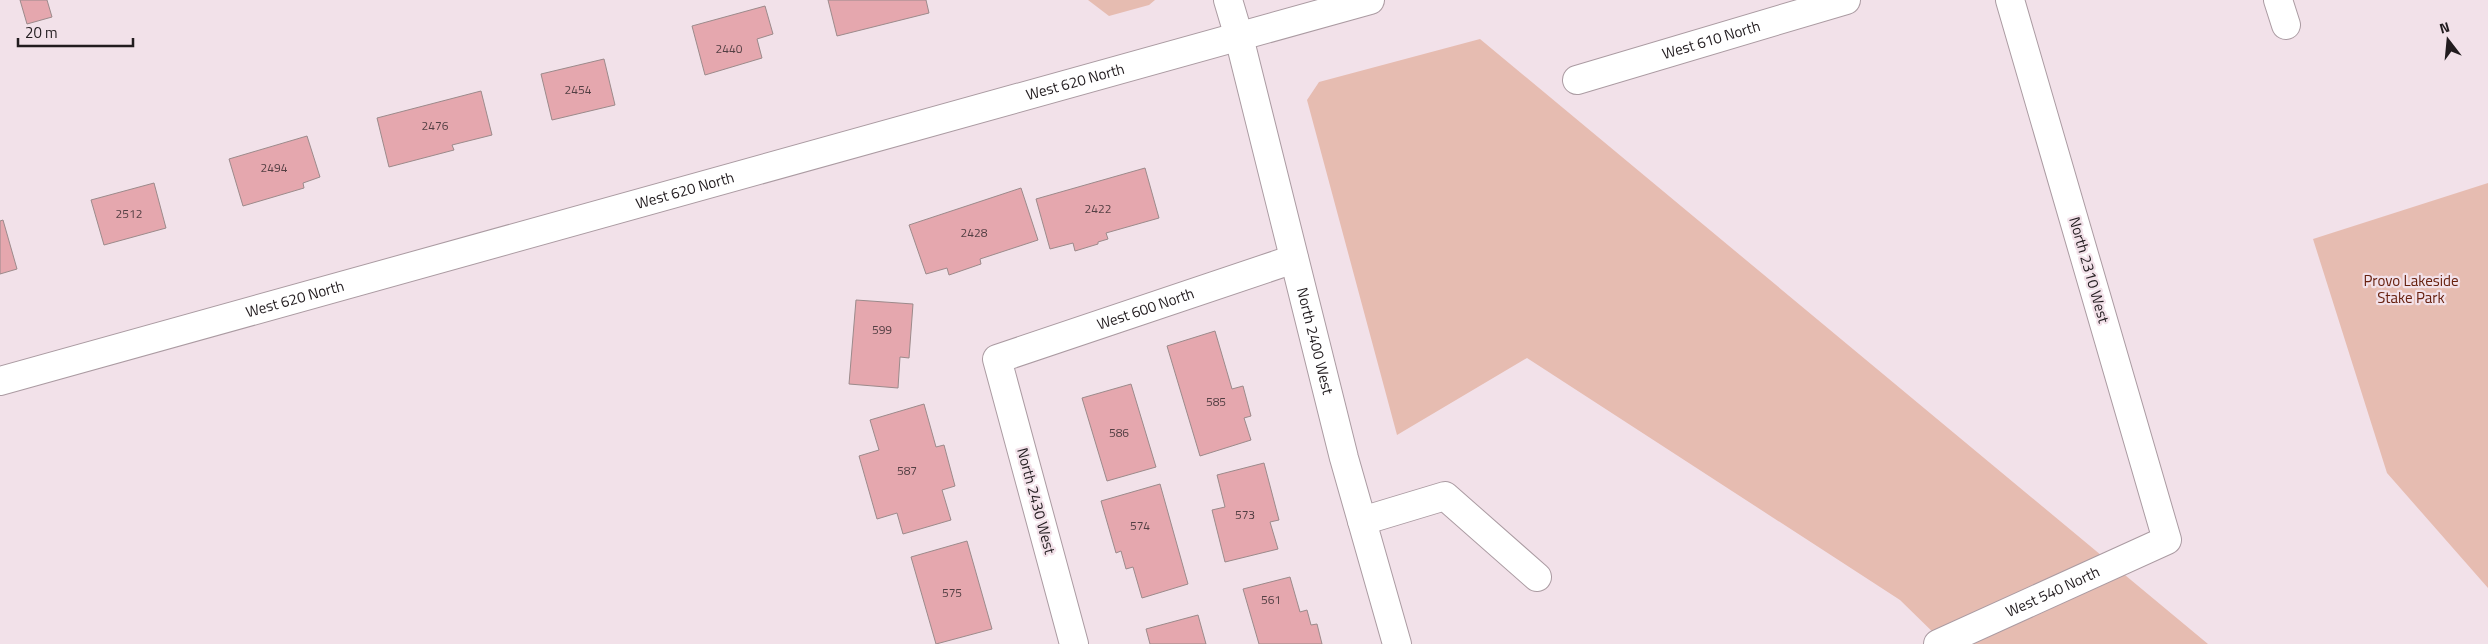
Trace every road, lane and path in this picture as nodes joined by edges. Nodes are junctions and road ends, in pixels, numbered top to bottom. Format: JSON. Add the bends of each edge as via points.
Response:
{"nodes":[{"id":1,"x":1228,"y":0,"type":"edge"},
{"id":2,"x":1370,"y":0,"type":"edge"},
{"id":3,"x":1846,"y":0,"type":"edge"},
{"id":4,"x":2010,"y":0,"type":"edge"},
{"id":5,"x":1779,"y":10,"type":"edge"},
{"id":6,"x":1239,"y":37,"type":"junction"},
{"id":7,"x":1577,"y":80,"type":"dead end"},
{"id":8,"x":1294,"y":259,"type":"junction"},
{"id":9,"x":997,"y":359,"type":"joint"},
{"id":10,"x":0,"y":381,"type":"edge"},
{"id":11,"x":1362,"y":521,"type":"junction"},
{"id":12,"x":2167,"y":540,"type":"joint"},
{"id":13,"x":1537,"y":577,"type":"dead end"},
{"id":14,"x":1074,"y":644,"type":"edge"},
{"id":15,"x":1398,"y":644,"type":"edge"},
{"id":16,"x":1938,"y":644,"type":"edge"}],
"edges":[{"from":1,"to":6,"type":"street","name":"North 2400 West"},
{"from":2,"to":6,"type":"street","name":"West 620 North"},
{"from":3,"to":5,"type":"street","name":"West 610 North"},
{"from":4,"to":12,"type":"street","name":"North 2310 West"},
{"from":5,"to":7,"type":"street","name":"West 610 North"},
{"from":6,"to":8,"type":"street","name":"North 2400 West"},
{"from":6,"to":10,"type":"street","name":"West 620 North"},
{"from":8,"to":9,"type":"street","name":"West 600 North"},
{"from":8,"to":11,"type":"street","name":"North 2400 West"},
{"from":9,"to":14,"type":"street","name":"North 2430 West"},
{"from":11,"to":13,"type":"street","via":[[1445,496]]},
{"from":11,"to":15,"type":"street","name":"North 2400 West"},
{"from":12,"to":16,"type":"street","name":"West 540 North"}]}
